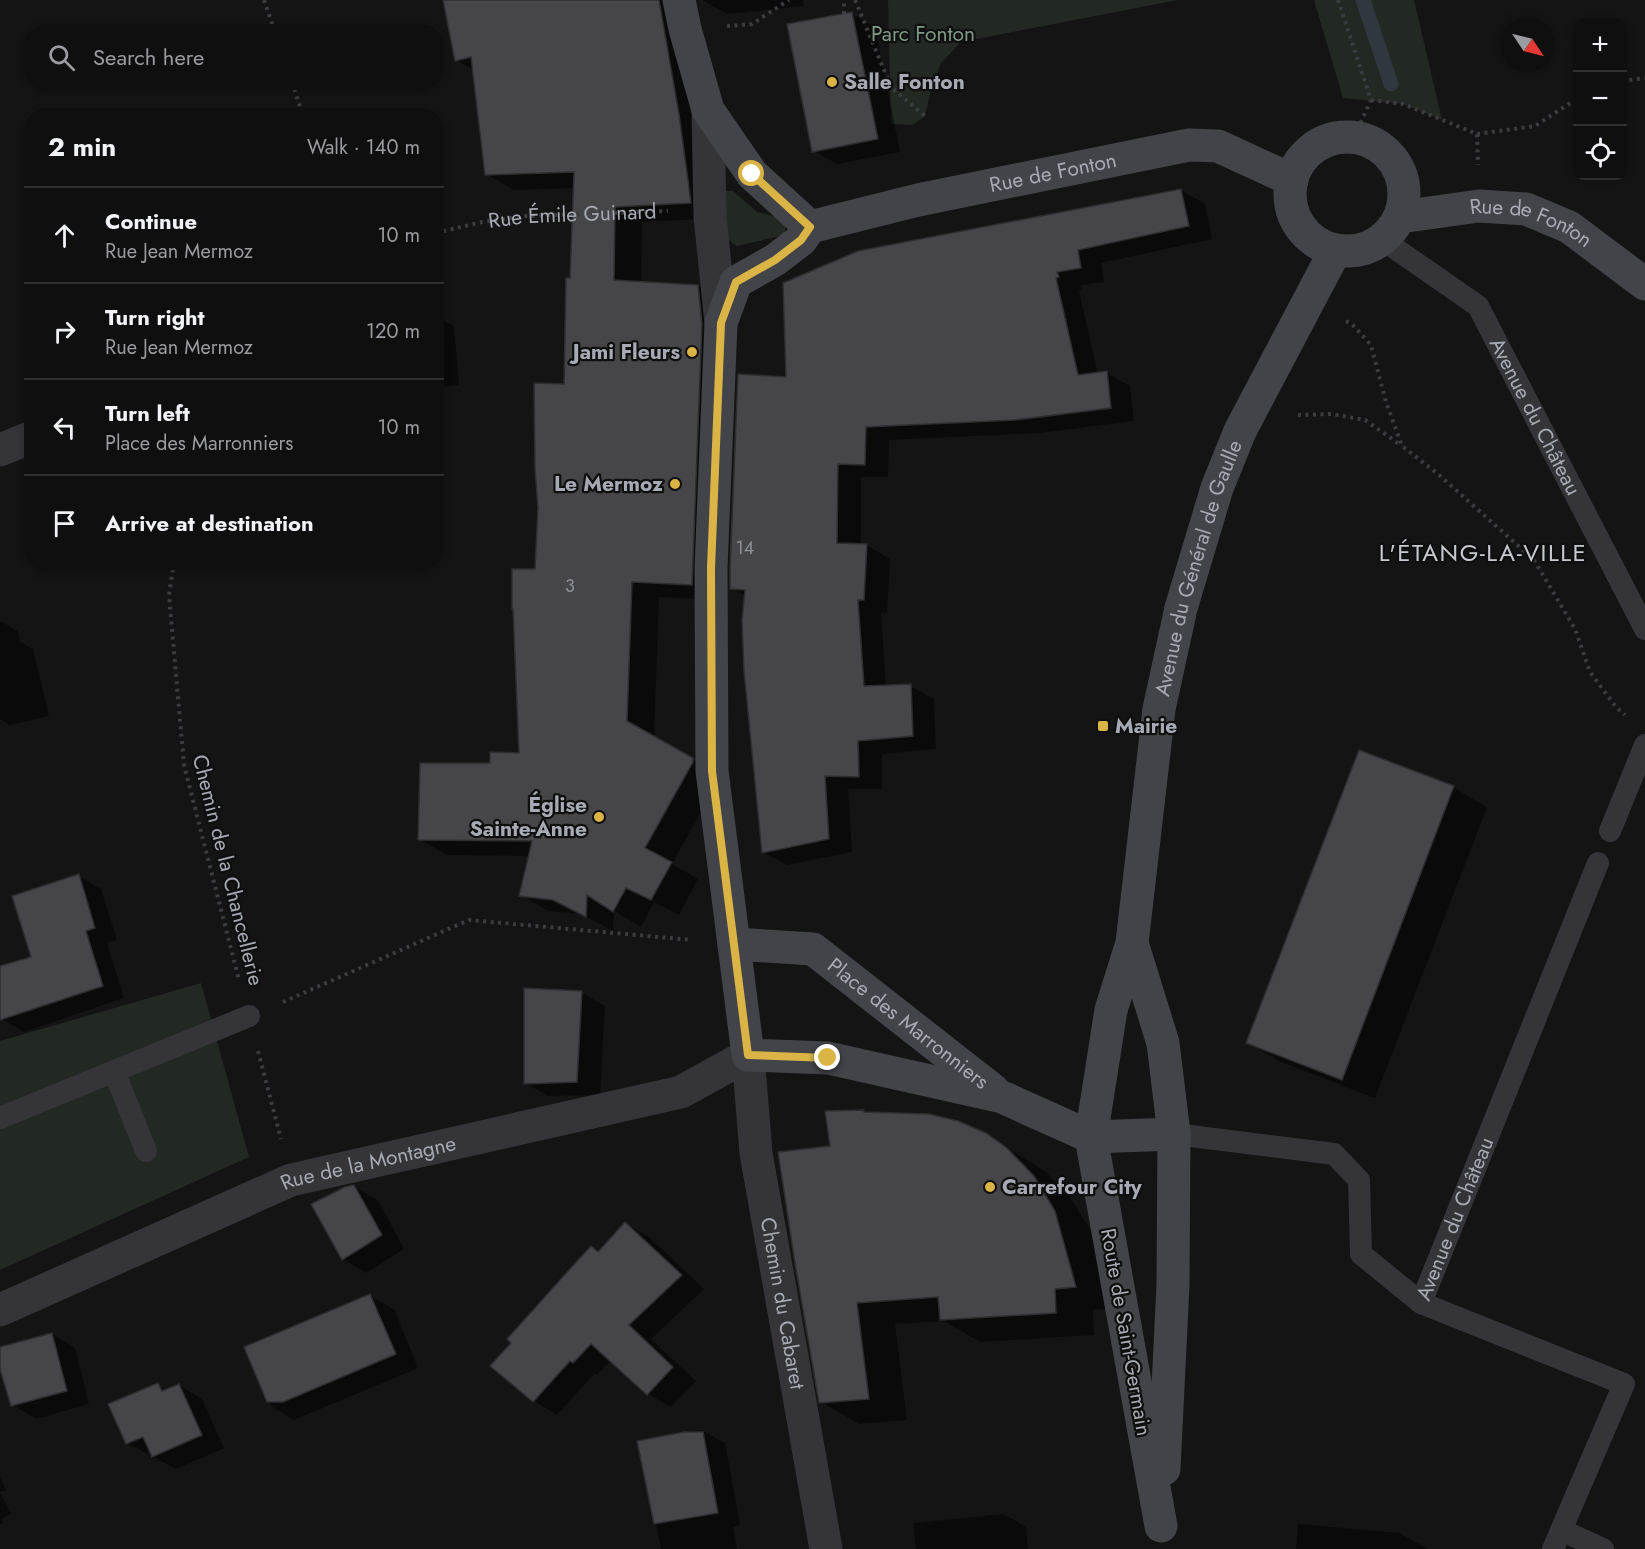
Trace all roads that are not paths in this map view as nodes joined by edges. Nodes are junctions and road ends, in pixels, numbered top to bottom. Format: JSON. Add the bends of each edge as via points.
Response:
{"nodes":[{"id":1,"x":682,"y":15,"type":"edge"},
{"id":2,"x":708,"y":110,"type":"junction"},
{"id":3,"x":1292,"y":180,"type":"junction"},
{"id":4,"x":810,"y":227,"type":"junction"},
{"id":5,"x":1392,"y":228,"type":"junction"},
{"id":6,"x":1335,"y":251,"type":"junction"},
{"id":7,"x":1645,"y":284,"type":"edge"},
{"id":8,"x":721,"y":323,"type":"junction"},
{"id":9,"x":24,"y":440,"type":"edge"},
{"id":10,"x":0,"y":450,"type":"edge"},
{"id":11,"x":1645,"y":629,"type":"edge"},
{"id":12,"x":1645,"y":745,"type":"edge"},
{"id":13,"x":1610,"y":831,"type":"dead end"},
{"id":14,"x":1598,"y":863,"type":"dead end"},
{"id":15,"x":1132,"y":943,"type":"junction"},
{"id":16,"x":734,"y":944,"type":"junction"},
{"id":17,"x":249,"y":1016,"type":"road end"},
{"id":18,"x":748,"y":1055,"type":"junction"},
{"id":19,"x":114,"y":1071,"type":"junction"},
{"id":20,"x":1002,"y":1097,"type":"junction"},
{"id":21,"x":0,"y":1118,"type":"edge"},
{"id":22,"x":1174,"y":1134,"type":"junction"},
{"id":23,"x":1091,"y":1137,"type":"junction"},
{"id":24,"x":146,"y":1151,"type":"dead end"},
{"id":25,"x":1421,"y":1303,"type":"junction"},
{"id":26,"x":0,"y":1310,"type":"edge"},
{"id":27,"x":1162,"y":1538,"type":"edge"},
{"id":28,"x":1557,"y":1540,"type":"edge"},
{"id":29,"x":826,"y":1549,"type":"edge"},
{"id":30,"x":1603,"y":1549,"type":"edge"}],
"edges":[{"from":1,"to":2,"type":"street"},
{"from":2,"to":4,"type":"street","via":[[752,174]]},
{"from":2,"to":8,"type":"street","via":[[710,217]]},
{"from":3,"to":4,"type":"street","name":"Rue de Fonton","via":[[1218,146],[1189,145]]},
{"from":3,"to":5,"type":"street","via":[[1298,165],[1324,142],[1341,137],[1371,142],[1398,165],[1404,182],[1405,199]]},
{"from":3,"to":6,"type":"street","via":[[1290,196],[1298,225],[1308,237]]},
{"from":4,"to":8,"type":"street","via":[[801,240],[775,260],[736,282]]},
{"from":5,"to":6,"type":"street","via":[[1372,247]]},
{"from":5,"to":7,"type":"street","name":"Rue de Fonton","via":[[1479,206],[1526,209],[1569,227]]},
{"from":5,"to":11,"type":"lane","name":"Avenue du Château","via":[[1478,306]]},
{"from":6,"to":15,"type":"street","name":"Avenue du Général de Gaulle","via":[[1240,431],[1217,488],[1182,608],[1159,709]]},
{"from":8,"to":16,"type":"street","via":[[711,568],[712,771]]},
{"from":9,"to":10,"type":"street"},
{"from":12,"to":13,"type":"lane"},
{"from":14,"to":25,"type":"lane","name":"Avenue du Château"},
{"from":15,"to":22,"type":"street","name":"Avenue du Général de Gaulle","via":[[1163,1042]]},
{"from":15,"to":23,"type":"street","name":"Avenue du Général de Gaulle","via":[[1111,1010]]},
{"from":16,"to":18,"type":"street"},
{"from":16,"to":20,"type":"street","name":"Place des Marronniers","via":[[813,949]]},
{"from":17,"to":19,"type":"lane"},
{"from":18,"to":20,"type":"street","name":"Place des Marronniers","via":[[828,1058]]},
{"from":18,"to":26,"type":"street","name":"Rue de la Montagne","via":[[681,1092],[291,1180]]},
{"from":18,"to":29,"type":"street","name":"Chemin du Cabaret","via":[[756,1153]]},
{"from":19,"to":21,"type":"lane"},
{"from":19,"to":24,"type":"lane"},
{"from":20,"to":23,"type":"street"},
{"from":22,"to":23,"type":"street"},
{"from":22,"to":25,"type":"lane","via":[[1334,1154],[1359,1180],[1360,1254]]},
{"from":22,"to":27,"type":"street","name":"Route de Saint-Germain","via":[[1173,1285]]},
{"from":23,"to":27,"type":"street","name":"Route de Saint-Germain"},
{"from":25,"to":28,"type":"lane","name":"Avenue du Château","via":[[1624,1384]]},
{"from":28,"to":30,"type":"lane"}]}
